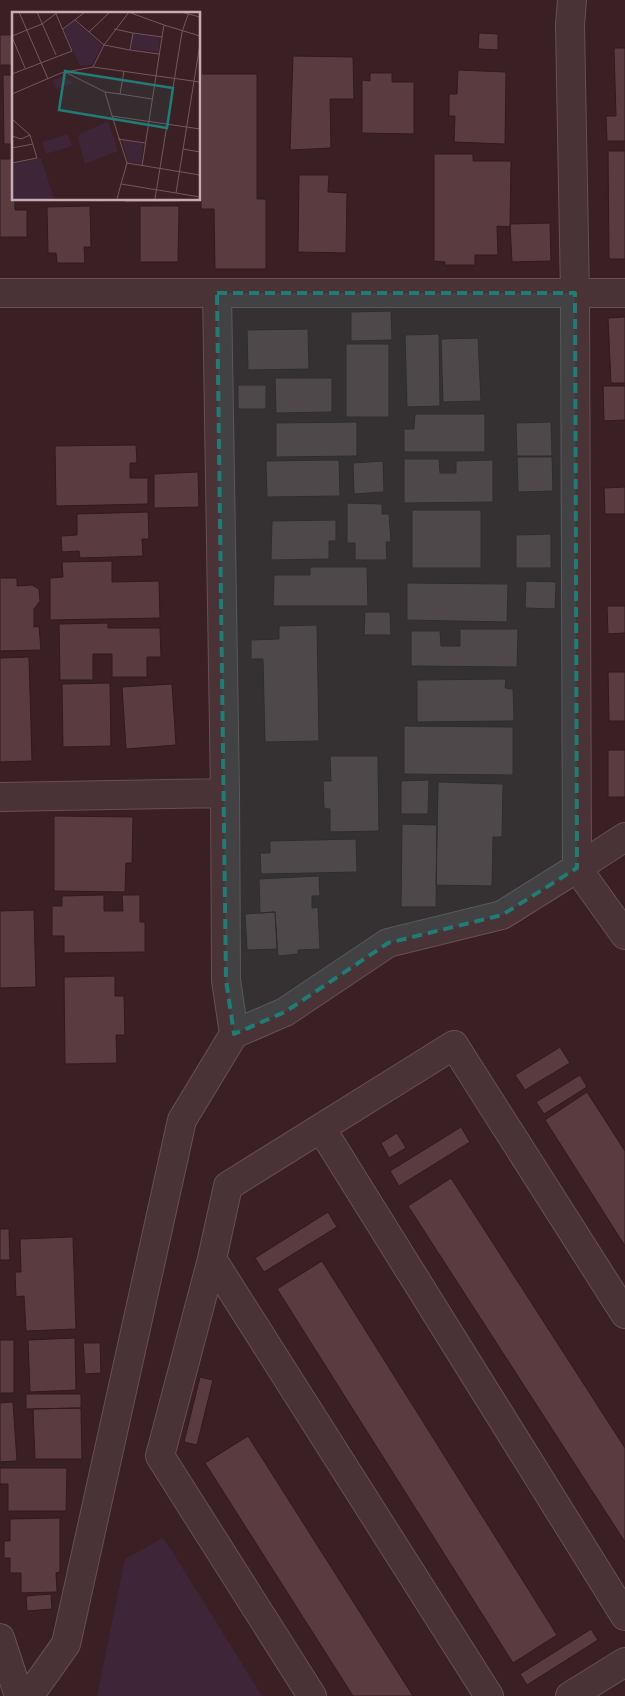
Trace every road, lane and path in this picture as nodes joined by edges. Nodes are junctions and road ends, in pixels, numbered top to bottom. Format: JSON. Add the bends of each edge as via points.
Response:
{"nodes":[{"id":1,"x":572,"y":0,"type":"edge"},
{"id":2,"x":0,"y":293,"type":"edge"},
{"id":3,"x":217,"y":293,"type":"junction"},
{"id":4,"x":575,"y":293,"type":"junction"},
{"id":5,"x":625,"y":293,"type":"edge"},
{"id":6,"x":225,"y":793,"type":"junction"},
{"id":7,"x":0,"y":797,"type":"edge"},
{"id":8,"x":625,"y":837,"type":"edge"},
{"id":9,"x":578,"y":868,"type":"junction"},
{"id":10,"x":625,"y":935,"type":"edge"},
{"id":11,"x":234,"y":1034,"type":"junction"},
{"id":12,"x":321,"y":1128,"type":"junction"},
{"id":13,"x":212,"y":1259,"type":"junction"},
{"id":14,"x":625,"y":1314,"type":"edge"},
{"id":15,"x":625,"y":1616,"type":"edge"},
{"id":16,"x":0,"y":1638,"type":"edge"},
{"id":17,"x":625,"y":1662,"type":"edge"},
{"id":18,"x":19,"y":1696,"type":"edge"},
{"id":19,"x":29,"y":1696,"type":"edge"},
{"id":20,"x":312,"y":1696,"type":"edge"},
{"id":21,"x":489,"y":1696,"type":"edge"},
{"id":22,"x":570,"y":1696,"type":"edge"}],
"edges":[{"from":1,"to":4,"type":"street"},
{"from":2,"to":3,"type":"street"},
{"from":3,"to":4,"type":"street"},
{"from":3,"to":6,"type":"street"},
{"from":4,"to":5,"type":"street"},
{"from":4,"to":9,"type":"street"},
{"from":6,"to":7,"type":"street"},
{"from":6,"to":11,"type":"street","via":[[226,980]]},
{"from":8,"to":9,"type":"street"},
{"from":9,"to":10,"type":"street"},
{"from":9,"to":11,"type":"street","via":[[502,915],[388,943],[285,1012]]},
{"from":11,"to":19,"type":"street","via":[[182,1120],[66,1644]]},
{"from":12,"to":13,"type":"street","via":[[228,1186]]},
{"from":12,"to":14,"type":"street","via":[[454,1045]]},
{"from":12,"to":15,"type":"street"},
{"from":13,"to":20,"type":"street","via":[[160,1456]]},
{"from":13,"to":21,"type":"street"},
{"from":16,"to":18,"type":"street"},
{"from":17,"to":22,"type":"street"}]}
